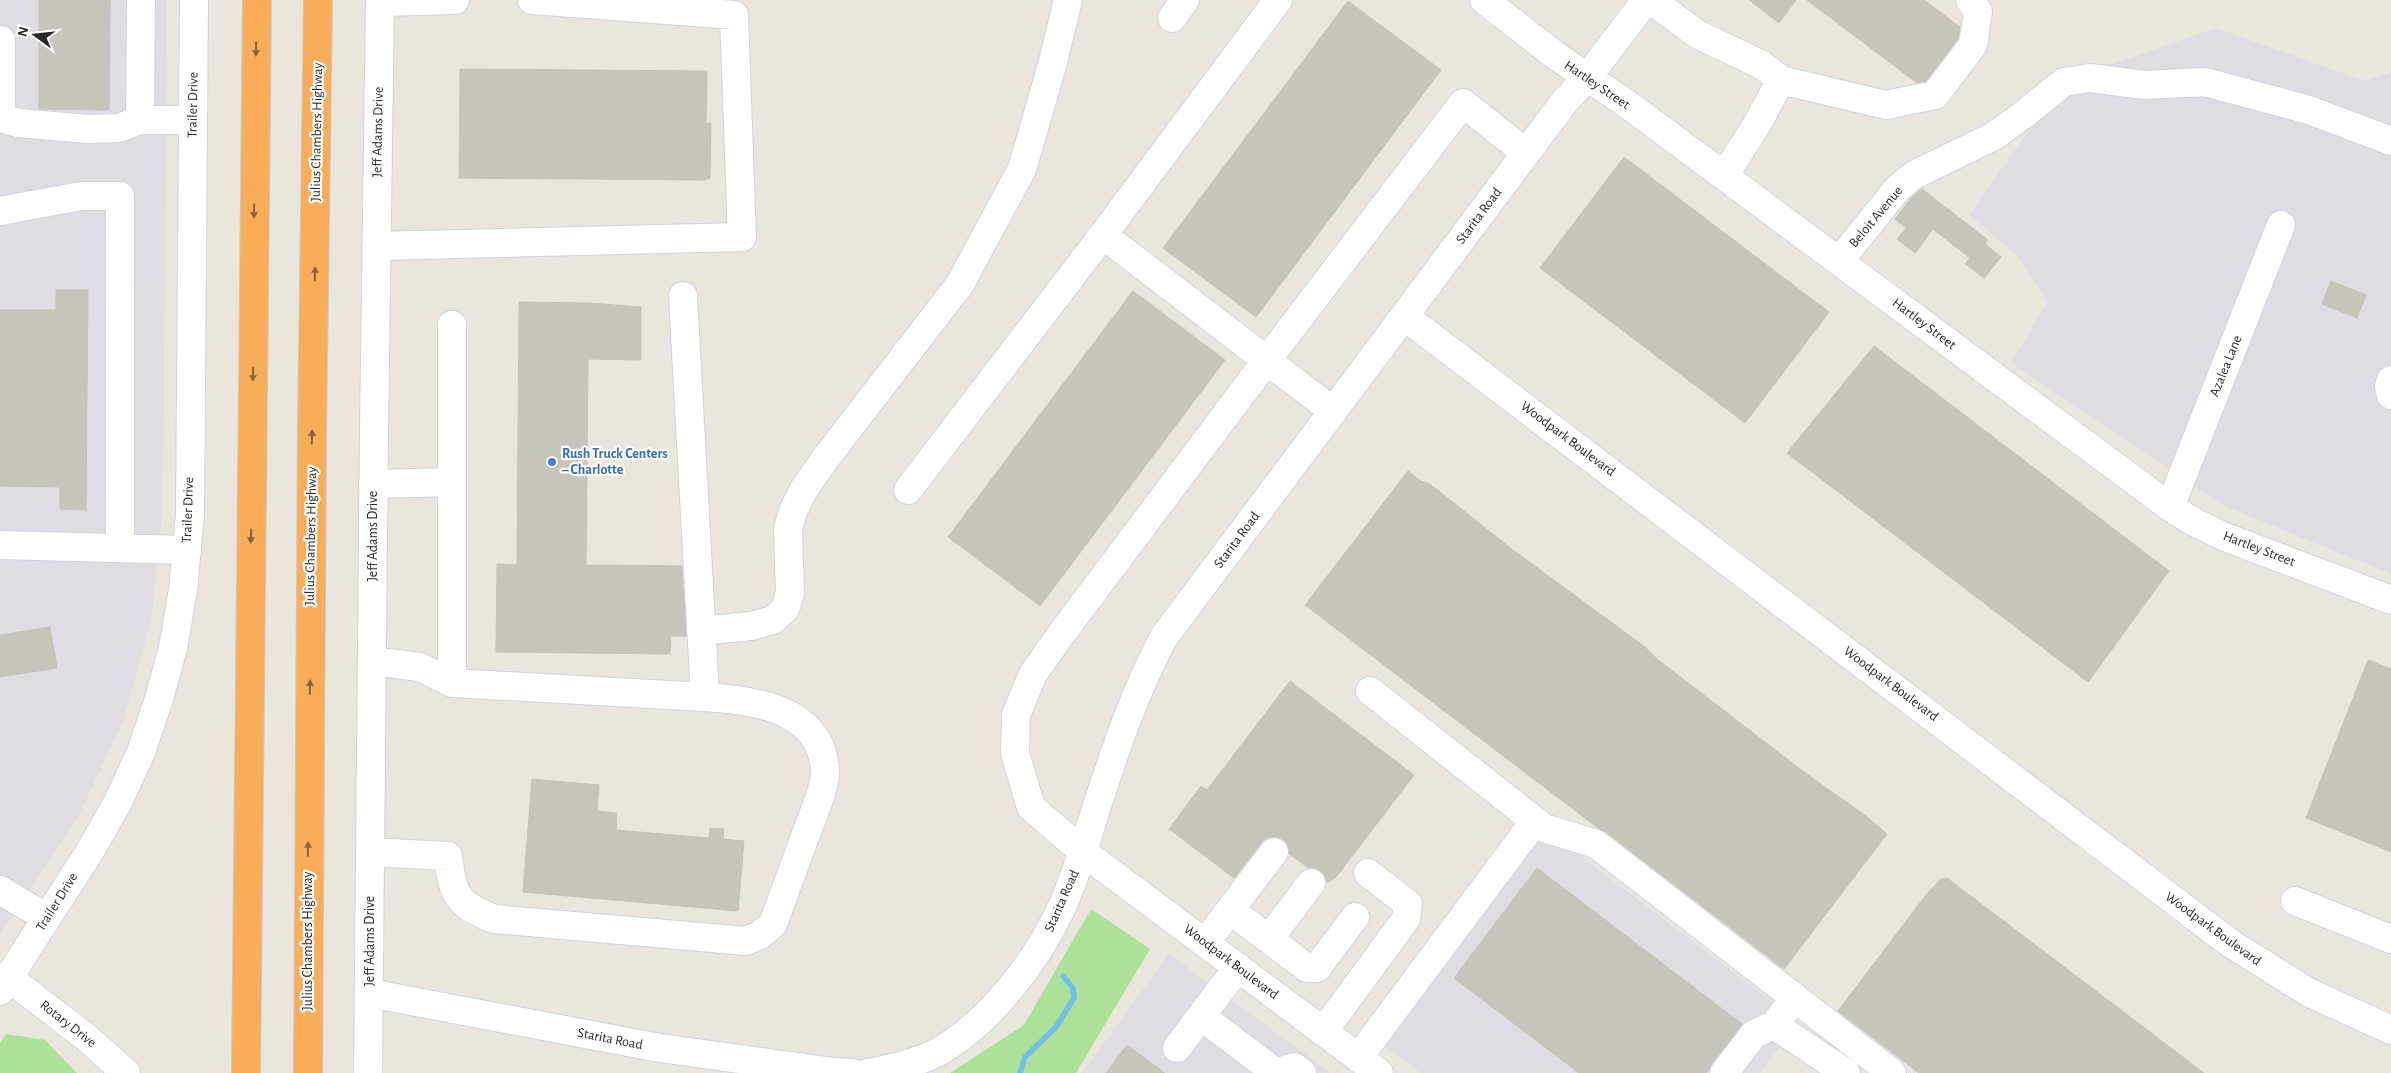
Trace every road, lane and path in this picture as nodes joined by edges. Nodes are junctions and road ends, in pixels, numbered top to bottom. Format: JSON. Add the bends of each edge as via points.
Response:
{"nodes":[{"id":1,"x":141,"y":0,"type":"edge"},
{"id":2,"x":194,"y":0,"type":"edge"},
{"id":3,"x":257,"y":0,"type":"edge"},
{"id":4,"x":318,"y":0,"type":"edge"},
{"id":5,"x":455,"y":0,"type":"edge"},
{"id":6,"x":532,"y":0,"type":"edge"},
{"id":7,"x":1068,"y":0,"type":"edge"},
{"id":8,"x":1484,"y":0,"type":"edge"},
{"id":9,"x":1646,"y":0,"type":"edge"},
{"id":10,"x":1651,"y":0,"type":"edge"},
{"id":11,"x":1970,"y":0,"type":"edge"},
{"id":12,"x":380,"y":1,"type":"edge"},
{"id":13,"x":1274,"y":2,"type":"edge"},
{"id":14,"x":1,"y":40,"type":"edge"},
{"id":15,"x":1588,"y":78,"type":"junction"},
{"id":16,"x":1781,"y":80,"type":"junction"},
{"id":17,"x":0,"y":118,"type":"edge"},
{"id":18,"x":140,"y":120,"type":"junction"},
{"id":19,"x":192,"y":120,"type":"junction"},
{"id":20,"x":2391,"y":141,"type":"edge"},
{"id":21,"x":1526,"y":153,"type":"junction"},
{"id":22,"x":1724,"y":176,"type":"junction"},
{"id":23,"x":0,"y":210,"type":"edge"},
{"id":24,"x":2281,"y":224,"type":"dead end"},
{"id":25,"x":1103,"y":235,"type":"junction"},
{"id":26,"x":376,"y":246,"type":"junction"},
{"id":27,"x":1840,"y":260,"type":"junction"},
{"id":28,"x":683,"y":296,"type":"dead end"},
{"id":29,"x":1404,"y":316,"type":"junction"},
{"id":30,"x":452,"y":326,"type":"dead end"},
{"id":31,"x":1266,"y":360,"type":"junction"},
{"id":32,"x":2391,"y":380,"type":"edge"},
{"id":33,"x":2391,"y":395,"type":"edge"},
{"id":34,"x":1333,"y":411,"type":"junction"},
{"id":35,"x":451,"y":482,"type":"junction"},
{"id":36,"x":373,"y":484,"type":"junction"},
{"id":37,"x":908,"y":490,"type":"dead end"},
{"id":38,"x":2170,"y":507,"type":"junction"},
{"id":39,"x":0,"y":545,"type":"edge"},
{"id":40,"x":120,"y":548,"type":"junction"},
{"id":41,"x":187,"y":550,"type":"junction"},
{"id":42,"x":2391,"y":600,"type":"edge"},
{"id":43,"x":701,"y":631,"type":"junction"},
{"id":44,"x":372,"y":661,"type":"junction"},
{"id":45,"x":452,"y":683,"type":"junction"},
{"id":46,"x":1370,"y":691,"type":"dead end"},
{"id":47,"x":705,"y":697,"type":"junction"},
{"id":48,"x":1535,"y":821,"type":"junction"},
{"id":49,"x":370,"y":852,"type":"junction"},
{"id":50,"x":1083,"y":852,"type":"junction"},
{"id":51,"x":1274,"y":852,"type":"dead end"},
{"id":52,"x":1368,"y":873,"type":"dead end"},
{"id":53,"x":1311,"y":883,"type":"dead end"},
{"id":54,"x":0,"y":890,"type":"edge"},
{"id":55,"x":2295,"y":901,"type":"dead end"},
{"id":56,"x":1230,"y":910,"type":"junction"},
{"id":57,"x":1355,"y":916,"type":"dead end"},
{"id":58,"x":47,"y":918,"type":"junction"},
{"id":59,"x":2391,"y":939,"type":"edge"},
{"id":60,"x":1269,"y":940,"type":"junction"},
{"id":61,"x":1205,"y":943,"type":"junction"},
{"id":62,"x":1238,"y":967,"type":"junction"},
{"id":63,"x":4,"y":984,"type":"edge"},
{"id":64,"x":369,"y":993,"type":"junction"},
{"id":65,"x":1794,"y":999,"type":"junction"},
{"id":66,"x":1201,"y":1016,"type":"junction"},
{"id":67,"x":1774,"y":1025,"type":"junction"},
{"id":68,"x":2391,"y":1030,"type":"edge"},
{"id":69,"x":1323,"y":1032,"type":"junction"},
{"id":70,"x":1176,"y":1048,"type":"dead end"},
{"id":71,"x":1368,"y":1065,"type":"edge"},
{"id":72,"x":126,"y":1073,"type":"edge"},
{"id":73,"x":246,"y":1073,"type":"edge"},
{"id":74,"x":308,"y":1073,"type":"edge"},
{"id":75,"x":368,"y":1073,"type":"edge"},
{"id":76,"x":852,"y":1073,"type":"edge"},
{"id":77,"x":867,"y":1073,"type":"edge"},
{"id":78,"x":1275,"y":1073,"type":"edge"},
{"id":79,"x":1302,"y":1073,"type":"edge"},
{"id":80,"x":1724,"y":1073,"type":"edge"},
{"id":81,"x":1846,"y":1073,"type":"edge"},
{"id":82,"x":1892,"y":1073,"type":"edge"}],
"edges":[{"from":1,"to":18,"type":"street"},
{"from":2,"to":19,"type":"street","name":"Trailer Drive"},
{"from":3,"to":73,"type":"highway","one_way":true},
{"from":74,"to":4,"type":"highway","name":"Julius Chambers Highway","one_way":true},
{"from":5,"to":12,"type":"street"},
{"from":6,"to":26,"type":"street","via":[[734,15],[742,237]]},
{"from":7,"to":43,"type":"street","via":[[1018,177],[960,284],[826,459],[804,489],[793,511],[788,529],[790,593],[785,609],[773,620],[751,626]]},
{"from":8,"to":15,"type":"street","name":"Hartley Street"},
{"from":9,"to":15,"type":"street","name":"Starita Road"},
{"from":10,"to":16,"type":"street","via":[[1697,34],[1762,65]]},
{"from":11,"to":16,"type":"street","via":[[1978,12],[1973,45],[1935,95],[1886,105]]},
{"from":12,"to":26,"type":"street","name":"Jeff Adams Drive"},
{"from":13,"to":25,"type":"street"},
{"from":14,"to":17,"type":"street"},
{"from":15,"to":21,"type":"street","name":"Starita Road","via":[[1565,101]]},
{"from":15,"to":22,"type":"street","name":"Hartley Street"},
{"from":16,"to":22,"type":"street"},
{"from":17,"to":18,"type":"street","via":[[18,123],[88,129],[119,128]]},
{"from":18,"to":19,"type":"street"},
{"from":19,"to":41,"type":"street","name":"Trailer Drive","via":[[190,515]]},
{"from":20,"to":27,"type":"street","name":"Beloit Avenue","via":[[2309,110],[2205,82],[2145,85],[2090,78],[2064,82],[1994,136],[1914,175],[1898,188]]},
{"from":21,"to":29,"type":"street","name":"Starita Road"},
{"from":21,"to":31,"type":"street","name":"Woodpark Boulevard","via":[[1464,103]]},
{"from":22,"to":27,"type":"street","name":"Hartley Street"},
{"from":23,"to":40,"type":"street","via":[[81,196],[120,196]]},
{"from":24,"to":38,"type":"street","name":"Azalea Lane"},
{"from":25,"to":31,"type":"street"},
{"from":25,"to":37,"type":"street"},
{"from":26,"to":36,"type":"street","name":"Jeff Adams Drive"},
{"from":27,"to":38,"type":"street","name":"Hartley Street"},
{"from":28,"to":43,"type":"street"},
{"from":29,"to":34,"type":"street","name":"Starita Road"},
{"from":29,"to":68,"type":"street","name":"Woodpark Boulevard","via":[[2230,943],[2308,992]]},
{"from":30,"to":35,"type":"street"},
{"from":31,"to":34,"type":"street"},
{"from":31,"to":50,"type":"street","name":"Woodpark Boulevard","via":[[1033,674],[1016,715],[1015,753],[1031,807]]},
{"from":32,"to":33,"type":"street"},
{"from":34,"to":50,"type":"street","name":"Starita Road","via":[[1164,637],[1138,688]]},
{"from":35,"to":36,"type":"street"},
{"from":35,"to":45,"type":"street"},
{"from":36,"to":44,"type":"street","name":"Jeff Adams Drive"},
{"from":38,"to":42,"type":"street","name":"Hartley Street","via":[[2192,522],[2226,537]]},
{"from":39,"to":40,"type":"street"},
{"from":40,"to":41,"type":"street"},
{"from":41,"to":58,"type":"street","name":"Trailer Drive","via":[[173,648],[144,743],[118,802]]},
{"from":43,"to":47,"type":"street"},
{"from":44,"to":45,"type":"street","via":[[420,667]]},
{"from":44,"to":49,"type":"street","name":"Jeff Adams Drive"},
{"from":45,"to":47,"type":"street"},
{"from":46,"to":48,"type":"street"},
{"from":47,"to":49,"type":"street","via":[[764,704],[789,713],[813,735],[822,755],[825,773],[817,803],[773,924],[760,935],[746,941],[494,919],[471,910],[459,898],[448,856]]},
{"from":48,"to":65,"type":"street","via":[[1544,828],[1596,844]]},
{"from":48,"to":71,"type":"street"},
{"from":49,"to":64,"type":"street","name":"Jeff Adams Drive"},
{"from":50,"to":61,"type":"street","name":"Woodpark Boulevard"},
{"from":50,"to":77,"type":"street","name":"Starita Road","via":[[1061,909],[1042,944],[994,1006],[965,1033],[936,1052],[894,1069]]},
{"from":51,"to":56,"type":"street"},
{"from":52,"to":69,"type":"street","via":[[1408,904],[1406,919]]},
{"from":53,"to":60,"type":"street"},
{"from":54,"to":58,"type":"street"},
{"from":55,"to":59,"type":"street"},
{"from":56,"to":60,"type":"street"},
{"from":56,"to":61,"type":"street"},
{"from":57,"to":60,"type":"street","via":[[1317,968],[1307,968]]},
{"from":58,"to":63,"type":"street","name":"Trailer Drive"},
{"from":61,"to":62,"type":"street","name":"Woodpark Boulevard"},
{"from":62,"to":66,"type":"street"},
{"from":62,"to":69,"type":"street","name":"Woodpark Boulevard"},
{"from":63,"to":72,"type":"street","name":"Rotary Drive","via":[[87,1038]]},
{"from":64,"to":75,"type":"street","name":"Jeff Adams Drive"},
{"from":64,"to":76,"type":"street","name":"Starita Road","via":[[660,1048]]},
{"from":65,"to":67,"type":"street"},
{"from":65,"to":82,"type":"street"},
{"from":66,"to":70,"type":"street"},
{"from":66,"to":78,"type":"street"},
{"from":67,"to":80,"type":"street","via":[[1754,1034]]},
{"from":67,"to":81,"type":"street"},
{"from":69,"to":71,"type":"street","name":"Woodpark Boulevard"},
{"from":78,"to":79,"type":"street","via":[[1294,1067]]}]}
